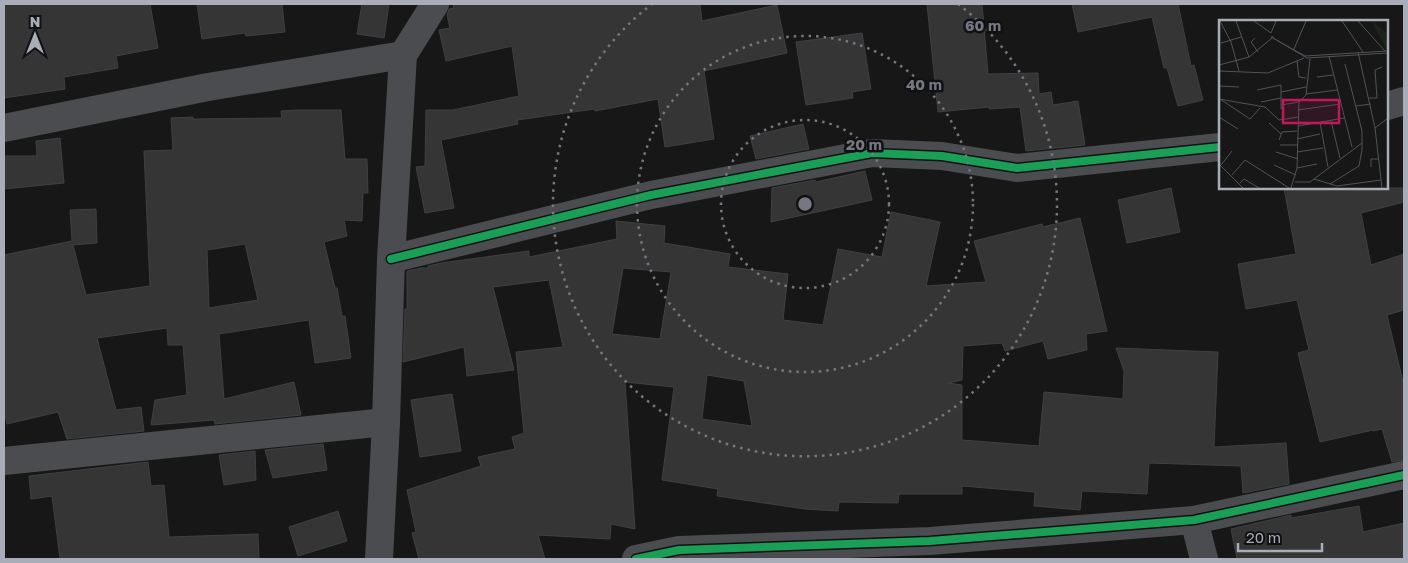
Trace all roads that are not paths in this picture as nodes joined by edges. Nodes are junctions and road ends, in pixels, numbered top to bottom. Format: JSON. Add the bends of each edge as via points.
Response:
{"nodes":[{"id":1,"x":435,"y":4,"type":"edge"},
{"id":2,"x":404,"y":55,"type":"junction"},
{"id":3,"x":1404,"y":101,"type":"edge"},
{"id":4,"x":1388,"y":106,"type":"edge"},
{"id":5,"x":4,"y":128,"type":"edge"},
{"id":6,"x":1219,"y":148,"type":"edge"},
{"id":7,"x":391,"y":259,"type":"junction"},
{"id":8,"x":386,"y":422,"type":"junction"},
{"id":9,"x":4,"y":461,"type":"edge"},
{"id":10,"x":1404,"y":475,"type":"edge"},
{"id":11,"x":1194,"y":520,"type":"junction"},
{"id":12,"x":930,"y":550,"type":"edge"},
{"id":13,"x":380,"y":559,"type":"edge"},
{"id":14,"x":636,"y":559,"type":"edge"},
{"id":15,"x":1204,"y":559,"type":"edge"}],
"edges":[{"from":1,"to":2,"type":"street"},
{"from":2,"to":5,"type":"street","via":[[208,87]]},
{"from":2,"to":7,"type":"street"},
{"from":3,"to":4,"type":"street"},
{"from":6,"to":7,"type":"street","via":[[1017,168],[942,156],[872,153],[651,196]]},
{"from":7,"to":8,"type":"street"},
{"from":8,"to":9,"type":"street"},
{"from":8,"to":13,"type":"street"},
{"from":10,"to":11,"type":"street"},
{"from":11,"to":12,"type":"street"},
{"from":11,"to":15,"type":"street"},
{"from":12,"to":14,"type":"street","via":[[678,550]]}]}
